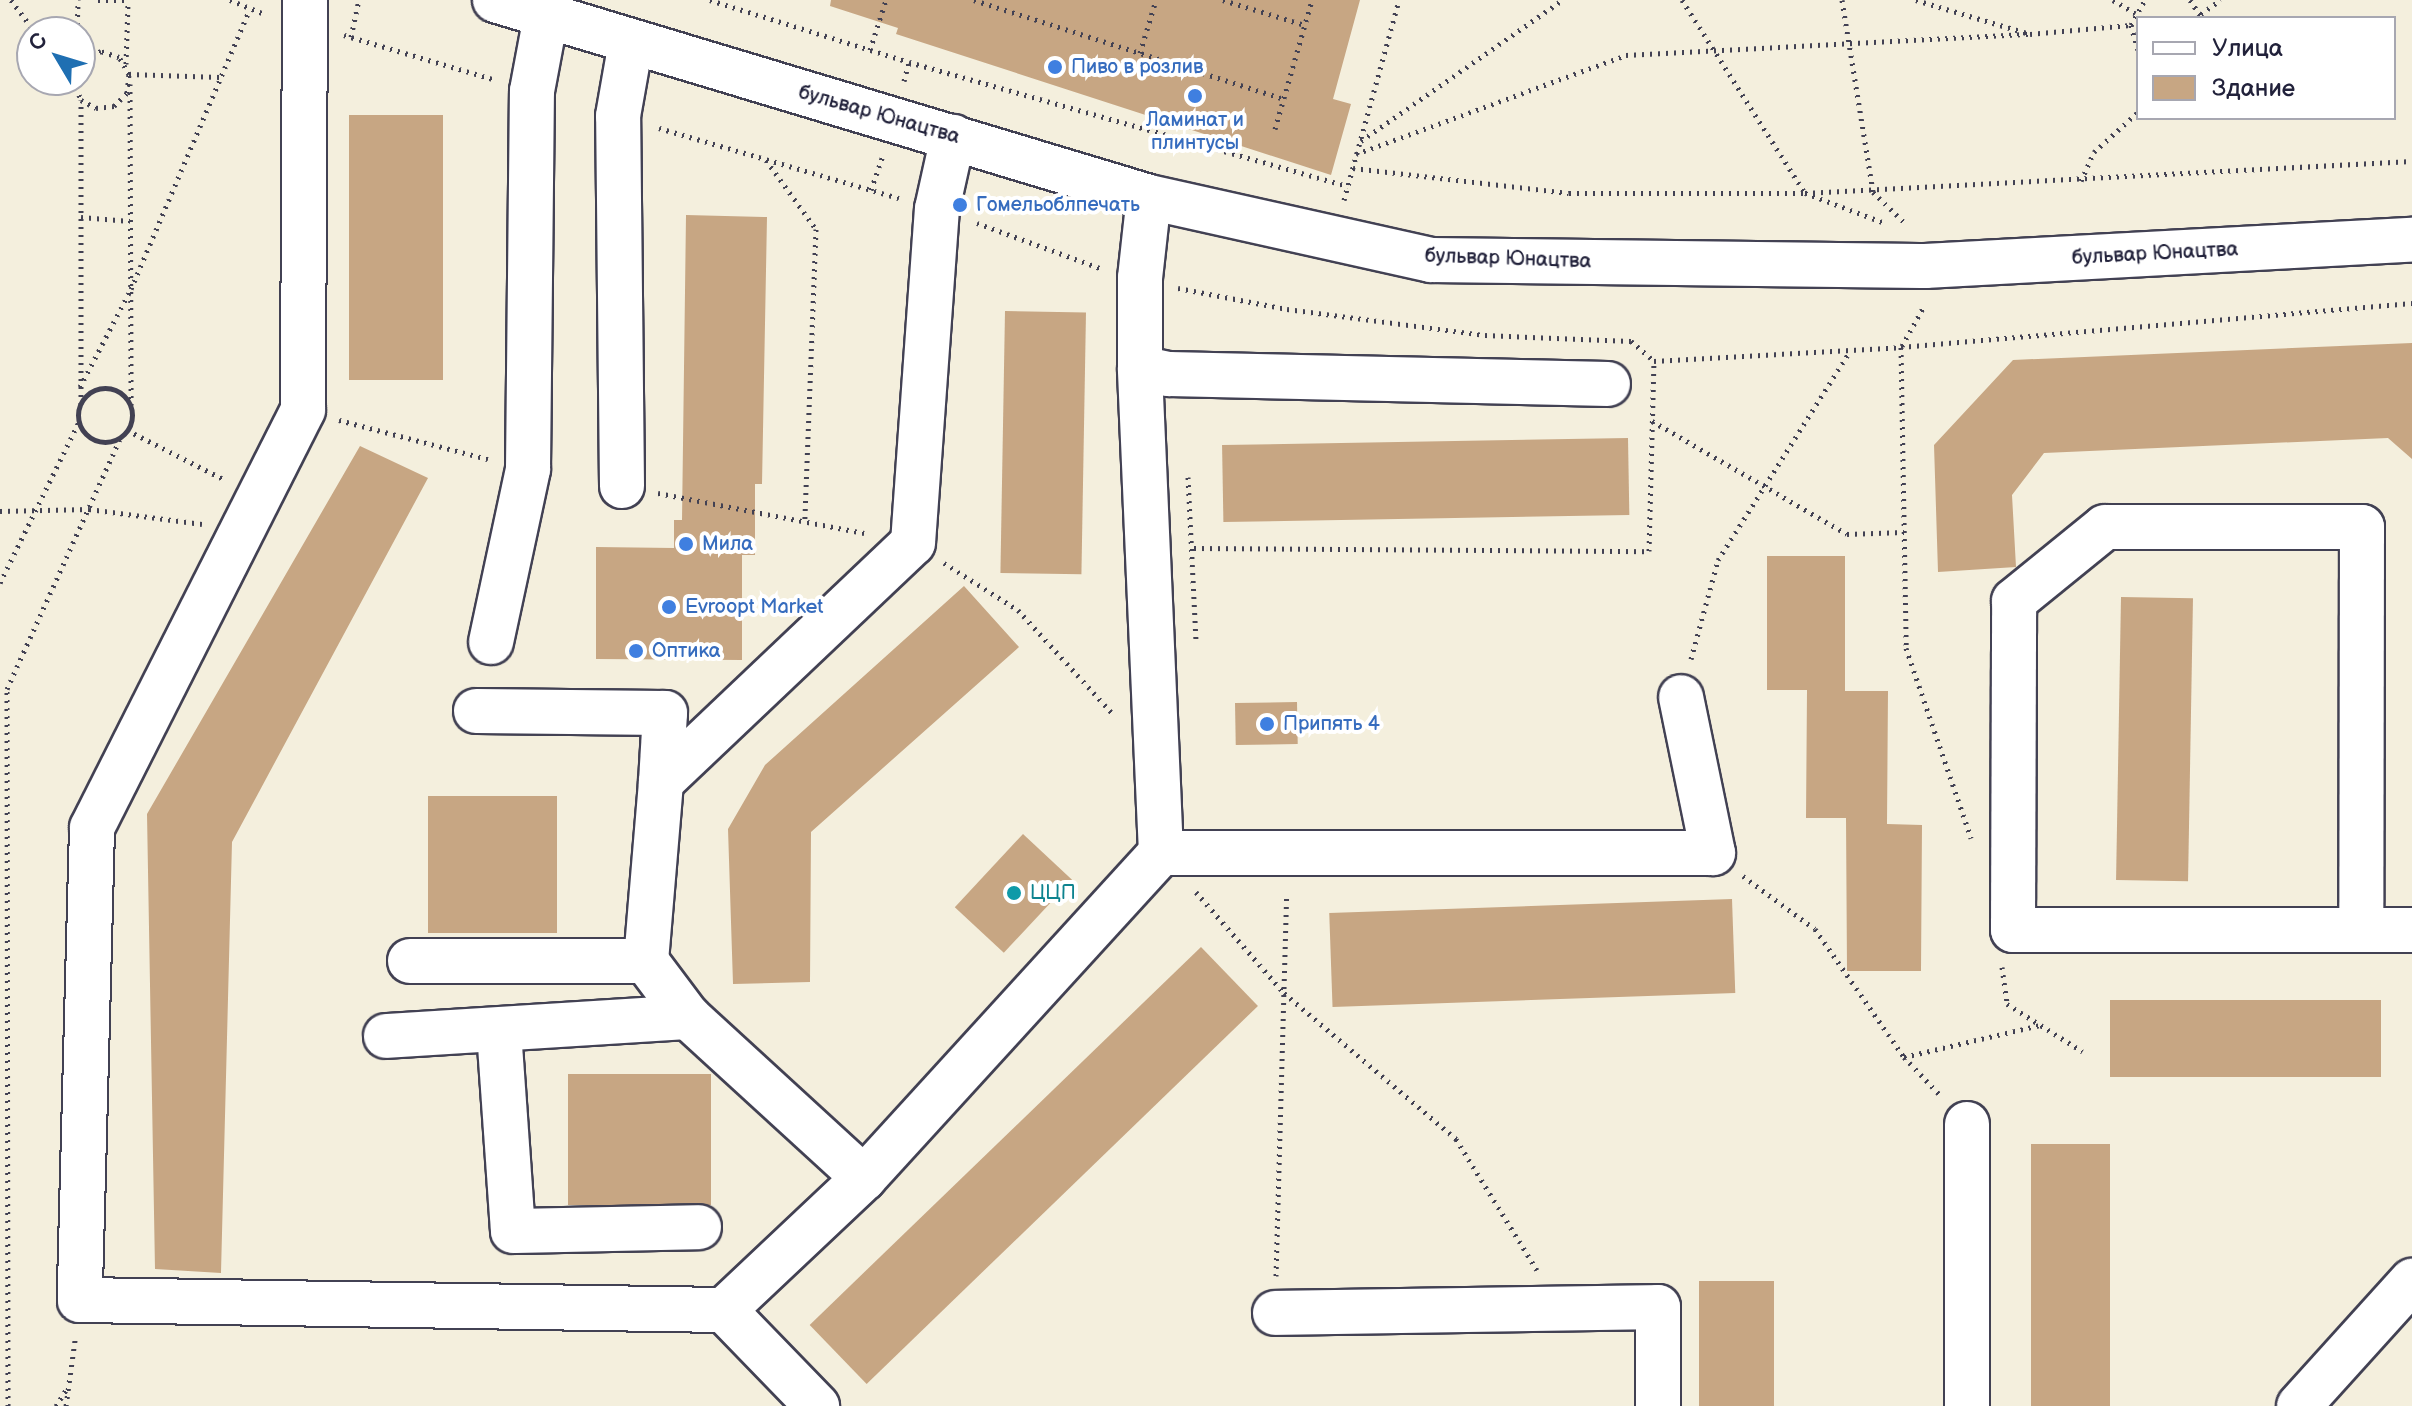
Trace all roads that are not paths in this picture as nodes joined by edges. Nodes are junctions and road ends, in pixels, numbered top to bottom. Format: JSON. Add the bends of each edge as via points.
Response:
{"nodes":[{"id":1,"x":305,"y":0,"type":"edge"},
{"id":2,"x":495,"y":0,"type":"edge"},
{"id":3,"x":546,"y":16,"type":"junction"},
{"id":4,"x":631,"y":42,"type":"junction"},
{"id":5,"x":953,"y":137,"type":"junction"},
{"id":6,"x":1149,"y":197,"type":"junction"},
{"id":7,"x":2412,"y":240,"type":"edge"},
{"id":8,"x":1140,"y":368,"type":"junction"},
{"id":9,"x":1608,"y":384,"type":"dead end"},
{"id":10,"x":622,"y":486,"type":"road end"},
{"id":11,"x":491,"y":642,"type":"dead end"},
{"id":12,"x":1681,"y":697,"type":"road end"},
{"id":13,"x":476,"y":711,"type":"dead end"},
{"id":14,"x":661,"y":782,"type":"junction"},
{"id":15,"x":1161,"y":853,"type":"junction"},
{"id":16,"x":2361,"y":930,"type":"junction"},
{"id":17,"x":2412,"y":930,"type":"edge"},
{"id":18,"x":410,"y":961,"type":"dead end"},
{"id":19,"x":646,"y":961,"type":"junction"},
{"id":20,"x":688,"y":1017,"type":"junction"},
{"id":21,"x":499,"y":1031,"type":"junction"},
{"id":22,"x":386,"y":1036,"type":"dead end"},
{"id":23,"x":1967,"y":1124,"type":"road end"},
{"id":24,"x":864,"y":1178,"type":"junction"},
{"id":25,"x":699,"y":1227,"type":"dead end"},
{"id":26,"x":2412,"y":1281,"type":"edge"},
{"id":27,"x":724,"y":1310,"type":"junction"},
{"id":28,"x":1275,"y":1313,"type":"road end"},
{"id":29,"x":817,"y":1406,"type":"edge"},
{"id":30,"x":1658,"y":1406,"type":"edge"},
{"id":31,"x":1967,"y":1406,"type":"edge"},
{"id":32,"x":2299,"y":1406,"type":"edge"}],
"edges":[{"from":1,"to":27,"type":"street","via":[[303,410],[92,828],[80,1300]]},
{"from":2,"to":3,"type":"street","name":"бульвар Юнацтва"},
{"from":3,"to":4,"type":"street","name":"бульвар Юнацтва"},
{"from":3,"to":11,"type":"street","via":[[532,91],[528,469]]},
{"from":4,"to":5,"type":"street","name":"бульвар Юнацтва"},
{"from":4,"to":10,"type":"street","via":[[618,116]]},
{"from":5,"to":6,"type":"street","name":"бульвар Юнацтва"},
{"from":5,"to":14,"type":"street","via":[[937,209],[913,543]]},
{"from":6,"to":7,"type":"street","name":"бульвар Юнацтва","via":[[1431,260],[1925,266]]},
{"from":6,"to":8,"type":"street","via":[[1140,278]]},
{"from":8,"to":9,"type":"street","via":[[1169,374]]},
{"from":8,"to":15,"type":"street"},
{"from":12,"to":15,"type":"street","via":[[1713,853]]},
{"from":13,"to":14,"type":"street","via":[[665,713]]},
{"from":14,"to":19,"type":"street"},
{"from":15,"to":24,"type":"street"},
{"from":16,"to":16,"type":"street","via":[[2362,527],[2105,527],[2014,601],[2013,930]]},
{"from":16,"to":17,"type":"street"},
{"from":18,"to":19,"type":"street"},
{"from":19,"to":20,"type":"street"},
{"from":20,"to":21,"type":"street"},
{"from":20,"to":24,"type":"street"},
{"from":21,"to":22,"type":"street"},
{"from":21,"to":25,"type":"street","via":[[513,1231]]},
{"from":23,"to":31,"type":"street"},
{"from":24,"to":27,"type":"street"},
{"from":26,"to":32,"type":"street"},
{"from":27,"to":29,"type":"street"},
{"from":28,"to":30,"type":"street","via":[[1658,1307]]}]}
